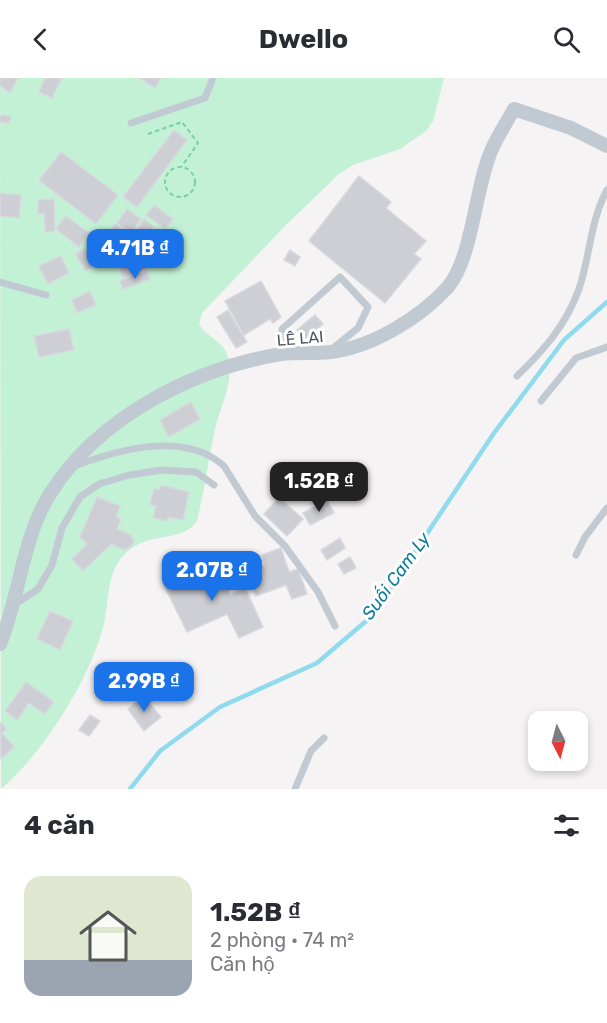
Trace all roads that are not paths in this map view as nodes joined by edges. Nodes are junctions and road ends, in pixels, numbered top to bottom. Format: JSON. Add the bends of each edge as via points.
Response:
{"nodes":[{"id":1,"x":213,"y":78,"type":"edge"},
{"id":2,"x":131,"y":123,"type":"dead end"},
{"id":3,"x":607,"y":146,"type":"edge"},
{"id":4,"x":607,"y":190,"type":"edge"},
{"id":5,"x":0,"y":282,"type":"edge"},
{"id":6,"x":46,"y":295,"type":"dead end"},
{"id":7,"x":607,"y":347,"type":"edge"},
{"id":8,"x":330,"y":352,"type":"junction"},
{"id":9,"x":281,"y":354,"type":"junction"},
{"id":10,"x":517,"y":376,"type":"dead end"},
{"id":11,"x":541,"y":401,"type":"dead end"},
{"id":12,"x":67,"y":469,"type":"junction"},
{"id":13,"x":214,"y":486,"type":"dead end"},
{"id":14,"x":607,"y":508,"type":"edge"},
{"id":15,"x":576,"y":555,"type":"dead end"},
{"id":16,"x":14,"y":604,"type":"junction"},
{"id":17,"x":335,"y":626,"type":"dead end"},
{"id":18,"x":0,"y":644,"type":"edge"},
{"id":19,"x":324,"y":738,"type":"dead end"},
{"id":20,"x":295,"y":789,"type":"edge"}],
"edges":[{"from":1,"to":2,"type":"lane","via":[[205,98]]},
{"from":3,"to":8,"type":"street","name":"LÊ LAI","via":[[571,128],[514,109],[491,149],[463,256],[449,285],[421,311],[387,332],[349,349]]},
{"from":4,"to":10,"type":"lane","via":[[567,316],[555,336]]},
{"from":5,"to":6,"type":"lane"},
{"from":7,"to":11,"type":"lane","via":[[576,358]]},
{"from":8,"to":9,"type":"street","name":"LÊ LAI"},
{"from":8,"to":9,"type":"lane","via":[[358,328],[368,307],[340,277],[282,329]]},
{"from":9,"to":12,"type":"street","name":"LÊ LAI","via":[[218,371],[172,390],[102,434]]},
{"from":12,"to":16,"type":"street","name":"LÊ LAI","via":[[48,495],[31,536]]},
{"from":12,"to":17,"type":"lane","via":[[114,451],[149,448],[190,447],[218,460],[255,516],[285,546],[318,592]]},
{"from":13,"to":16,"type":"lane","via":[[196,472],[162,470],[99,484],[80,497],[62,528],[51,565],[38,589]]},
{"from":14,"to":15,"type":"lane"},
{"from":16,"to":18,"type":"street","name":"LÊ LAI"},
{"from":19,"to":20,"type":"lane","via":[[311,750]]}]}
